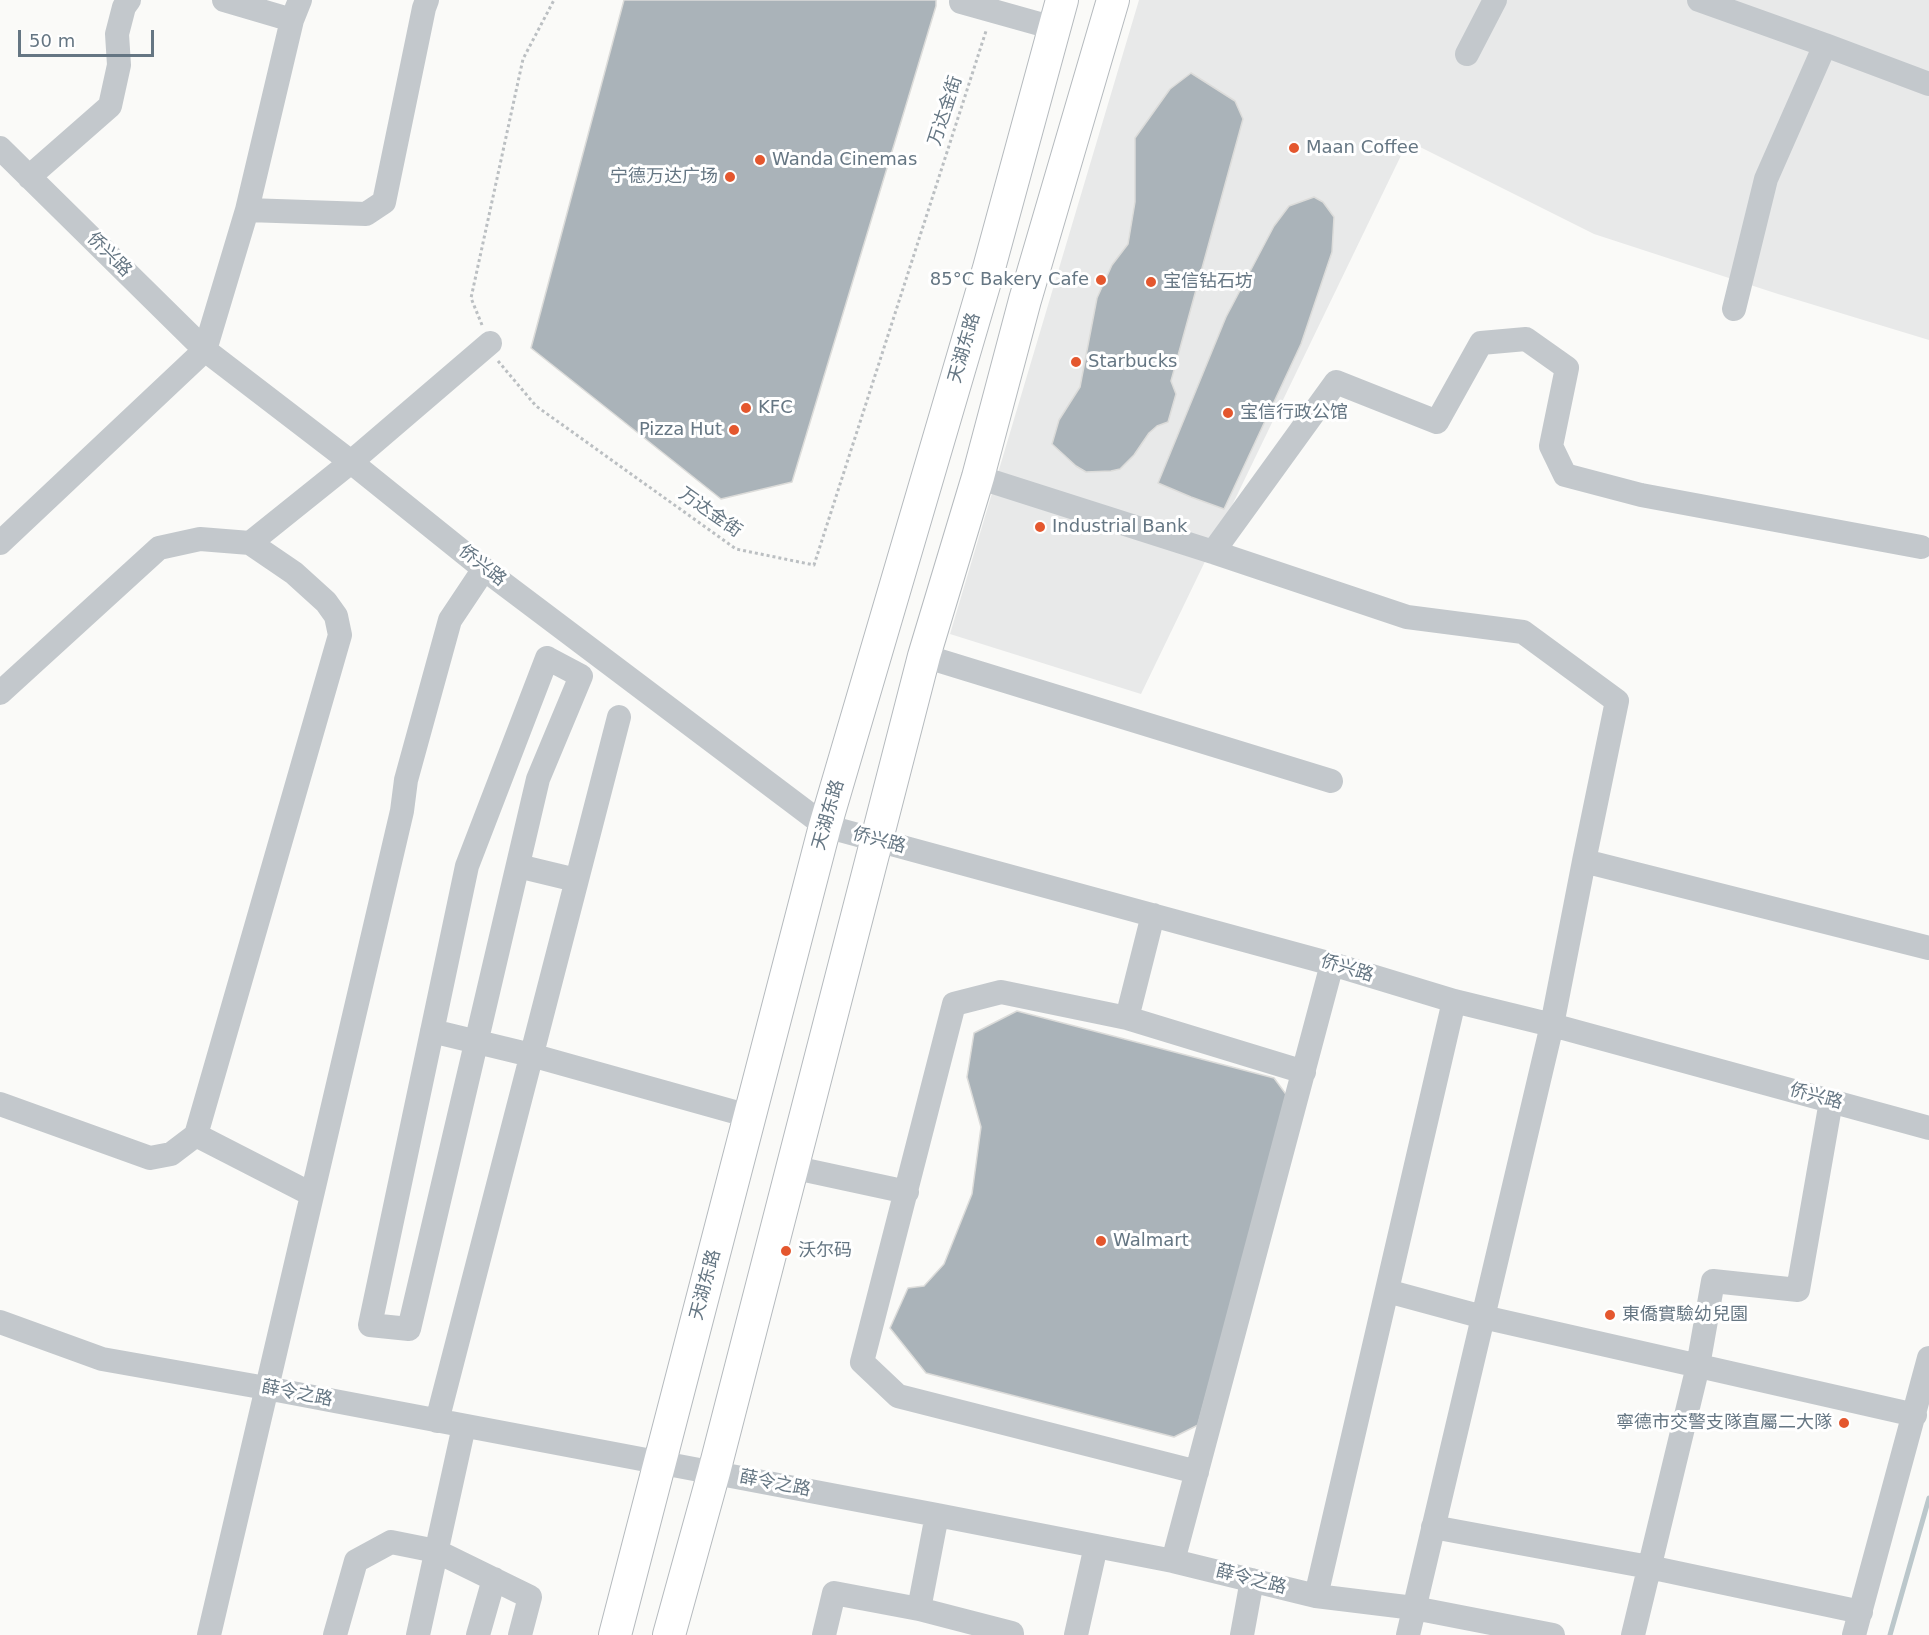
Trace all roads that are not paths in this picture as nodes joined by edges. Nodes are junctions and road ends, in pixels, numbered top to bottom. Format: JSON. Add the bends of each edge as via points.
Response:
{"nodes":[{"id":1,"x":129,"y":0,"type":"edge"},
{"id":2,"x":224,"y":0,"type":"edge"},
{"id":3,"x":427,"y":0,"type":"edge"},
{"id":4,"x":1113,"y":0,"type":"edge"},
{"id":5,"x":1495,"y":0,"type":"edge"},
{"id":6,"x":1699,"y":0,"type":"edge"},
{"id":7,"x":962,"y":2,"type":"dead end"},
{"id":8,"x":296,"y":10,"type":"edge"},
{"id":9,"x":1058,"y":14,"type":"edge"},
{"id":10,"x":1825,"y":45,"type":"junction"},
{"id":11,"x":1467,"y":54,"type":"dead end"},
{"id":12,"x":1929,"y":84,"type":"edge"},
{"id":13,"x":0,"y":148,"type":"edge"},
{"id":14,"x":29,"y":177,"type":"junction"},
{"id":15,"x":247,"y":210,"type":"junction"},
{"id":16,"x":1734,"y":309,"type":"dead end"},
{"id":17,"x":490,"y":343,"type":"road end"},
{"id":18,"x":205,"y":350,"type":"junction"},
{"id":19,"x":351,"y":462,"type":"junction"},
{"id":20,"x":978,"y":477,"type":"junction"},
{"id":21,"x":0,"y":543,"type":"edge"},
{"id":22,"x":250,"y":543,"type":"junction"},
{"id":23,"x":1921,"y":547,"type":"dead end"},
{"id":24,"x":1213,"y":552,"type":"junction"},
{"id":25,"x":484,"y":569,"type":"junction"},
{"id":26,"x":924,"y":656,"type":"junction"},
{"id":27,"x":0,"y":693,"type":"edge"},
{"id":28,"x":619,"y":717,"type":"dead end"},
{"id":29,"x":1331,"y":781,"type":"dead end"},
{"id":30,"x":825,"y":826,"type":"junction"},
{"id":31,"x":875,"y":839,"type":"junction"},
{"id":32,"x":1584,"y":861,"type":"junction"},
{"id":33,"x":518,"y":866,"type":"junction"},
{"id":34,"x":576,"y":880,"type":"junction"},
{"id":35,"x":1153,"y":915,"type":"junction"},
{"id":36,"x":1929,"y":948,"type":"edge"},
{"id":37,"x":1332,"y":964,"type":"junction"},
{"id":38,"x":1454,"y":1001,"type":"junction"},
{"id":39,"x":1126,"y":1018,"type":"junction"},
{"id":40,"x":1552,"y":1025,"type":"junction"},
{"id":41,"x":432,"y":1031,"type":"junction"},
{"id":42,"x":476,"y":1042,"type":"junction"},
{"id":43,"x":531,"y":1055,"type":"junction"},
{"id":44,"x":1304,"y":1072,"type":"junction"},
{"id":45,"x":1831,"y":1101,"type":"junction"},
{"id":46,"x":2,"y":1109,"type":"edge"},
{"id":47,"x":749,"y":1116,"type":"junction"},
{"id":48,"x":1929,"y":1128,"type":"edge"},
{"id":49,"x":196,"y":1136,"type":"junction"},
{"id":50,"x":791,"y":1167,"type":"junction"},
{"id":51,"x":907,"y":1192,"type":"junction"},
{"id":52,"x":311,"y":1194,"type":"junction"},
{"id":53,"x":1387,"y":1292,"type":"junction"},
{"id":54,"x":1483,"y":1317,"type":"junction"},
{"id":55,"x":0,"y":1322,"type":"edge"},
{"id":56,"x":1929,"y":1358,"type":"edge"},
{"id":57,"x":1698,"y":1366,"type":"junction"},
{"id":58,"x":266,"y":1388,"type":"junction"},
{"id":59,"x":1915,"y":1415,"type":"junction"},
{"id":60,"x":437,"y":1421,"type":"junction"},
{"id":61,"x":464,"y":1426,"type":"junction"},
{"id":62,"x":660,"y":1463,"type":"junction"},
{"id":63,"x":714,"y":1472,"type":"junction"},
{"id":64,"x":1197,"y":1472,"type":"junction"},
{"id":65,"x":937,"y":1515,"type":"junction"},
{"id":66,"x":1433,"y":1527,"type":"junction"},
{"id":67,"x":1096,"y":1546,"type":"junction"},
{"id":68,"x":436,"y":1551,"type":"junction"},
{"id":69,"x":1173,"y":1561,"type":"junction"},
{"id":70,"x":1649,"y":1567,"type":"junction"},
{"id":71,"x":494,"y":1580,"type":"junction"},
{"id":72,"x":1251,"y":1580,"type":"junction"},
{"id":73,"x":1316,"y":1596,"type":"junction"},
{"id":74,"x":1414,"y":1608,"type":"junction"},
{"id":75,"x":920,"y":1609,"type":"junction"},
{"id":76,"x":1861,"y":1612,"type":"junction"},
{"id":77,"x":208,"y":1635,"type":"edge"},
{"id":78,"x":335,"y":1635,"type":"edge"},
{"id":79,"x":418,"y":1635,"type":"edge"},
{"id":80,"x":478,"y":1635,"type":"edge"},
{"id":81,"x":520,"y":1635,"type":"edge"},
{"id":82,"x":615,"y":1635,"type":"edge"},
{"id":83,"x":669,"y":1635,"type":"edge"},
{"id":84,"x":824,"y":1635,"type":"edge"},
{"id":85,"x":1012,"y":1635,"type":"edge"},
{"id":86,"x":1076,"y":1635,"type":"edge"},
{"id":87,"x":1242,"y":1635,"type":"edge"},
{"id":88,"x":1408,"y":1635,"type":"edge"},
{"id":89,"x":1553,"y":1635,"type":"edge"},
{"id":90,"x":1633,"y":1635,"type":"edge"},
{"id":91,"x":1854,"y":1635,"type":"edge"}],
"edges":[{"from":1,"to":14,"type":"street","via":[[117,34],[119,64],[110,106]]},
{"from":2,"to":8,"type":"street"},
{"from":3,"to":15,"type":"street","via":[[384,202],[366,214]]},
{"from":4,"to":20,"type":"main road"},
{"from":5,"to":11,"type":"street"},
{"from":6,"to":10,"type":"street"},
{"from":7,"to":9,"type":"street","via":[[992,10]]},
{"from":8,"to":15,"type":"street"},
{"from":9,"to":30,"type":"main road","name":"天湖东路","via":[[989,268]]},
{"from":10,"to":12,"type":"street"},
{"from":10,"to":16,"type":"street","via":[[1766,179]]},
{"from":13,"to":14,"type":"street","name":"侨兴路"},
{"from":14,"to":18,"type":"street","name":"侨兴路"},
{"from":15,"to":18,"type":"street"},
{"from":17,"to":19,"type":"street"},
{"from":18,"to":19,"type":"street","name":"侨兴路"},
{"from":18,"to":21,"type":"street"},
{"from":19,"to":22,"type":"street"},
{"from":19,"to":25,"type":"street","name":"侨兴路"},
{"from":20,"to":24,"type":"street"},
{"from":20,"to":26,"type":"main road"},
{"from":22,"to":27,"type":"street","via":[[200,539],[159,548]]},
{"from":22,"to":49,"type":"street","via":[[294,573],[326,602],[336,616],[340,636]]},
{"from":23,"to":24,"type":"street","via":[[1641,495],[1565,475],[1551,446],[1567,368],[1526,339],[1481,343],[1437,422],[1336,382]]},
{"from":24,"to":32,"type":"street","via":[[1407,617],[1523,632],[1617,701]]},
{"from":25,"to":30,"type":"street","name":"侨兴路"},
{"from":25,"to":52,"type":"street","via":[[450,620],[406,780],[402,811]]},
{"from":26,"to":29,"type":"street"},
{"from":26,"to":31,"type":"main road"},
{"from":28,"to":34,"type":"street"},
{"from":30,"to":31,"type":"street","name":"侨兴路"},
{"from":30,"to":47,"type":"main road","name":"天湖东路"},
{"from":31,"to":35,"type":"street","name":"侨兴路"},
{"from":31,"to":50,"type":"main road"},
{"from":32,"to":36,"type":"street"},
{"from":32,"to":40,"type":"street"},
{"from":33,"to":34,"type":"street"},
{"from":33,"to":41,"type":"street","via":[[538,779],[581,676],[547,658],[467,866]]},
{"from":33,"to":42,"type":"street"},
{"from":34,"to":43,"type":"street"},
{"from":35,"to":37,"type":"street","name":"侨兴路"},
{"from":35,"to":39,"type":"street"},
{"from":37,"to":38,"type":"street","name":"侨兴路"},
{"from":37,"to":44,"type":"street"},
{"from":38,"to":40,"type":"street","name":"侨兴路"},
{"from":38,"to":53,"type":"street"},
{"from":39,"to":44,"type":"street"},
{"from":39,"to":51,"type":"street","via":[[1001,992],[954,1004]]},
{"from":40,"to":45,"type":"street","name":"侨兴路"},
{"from":40,"to":54,"type":"street"},
{"from":41,"to":42,"type":"street"},
{"from":41,"to":42,"type":"street","via":[[370,1324],[409,1329]]},
{"from":42,"to":43,"type":"street"},
{"from":43,"to":47,"type":"street"},
{"from":43,"to":60,"type":"street"},
{"from":44,"to":64,"type":"street"},
{"from":45,"to":48,"type":"street","name":"侨兴路"},
{"from":45,"to":57,"type":"street","via":[[1798,1290],[1713,1281]]},
{"from":46,"to":49,"type":"street","via":[[150,1158],[171,1154]]},
{"from":47,"to":62,"type":"main road","name":"天湖东路"},
{"from":49,"to":52,"type":"street"},
{"from":50,"to":51,"type":"street"},
{"from":50,"to":63,"type":"main road"},
{"from":51,"to":64,"type":"street","via":[[862,1362],[898,1396]]},
{"from":52,"to":58,"type":"street"},
{"from":53,"to":54,"type":"street"},
{"from":53,"to":73,"type":"street"},
{"from":54,"to":57,"type":"street"},
{"from":54,"to":66,"type":"street"},
{"from":55,"to":58,"type":"street","name":"薛令之路","via":[[102,1359]]},
{"from":56,"to":59,"type":"street"},
{"from":57,"to":59,"type":"street"},
{"from":57,"to":70,"type":"street"},
{"from":58,"to":60,"type":"street","name":"薛令之路"},
{"from":58,"to":77,"type":"street"},
{"from":59,"to":76,"type":"street"},
{"from":60,"to":61,"type":"street","name":"薛令之路"},
{"from":61,"to":62,"type":"street","name":"薛令之路"},
{"from":61,"to":68,"type":"street"},
{"from":62,"to":63,"type":"street","name":"薛令之路"},
{"from":62,"to":82,"type":"main road","name":"天湖东路"},
{"from":63,"to":65,"type":"street","name":"薛令之路"},
{"from":63,"to":83,"type":"main road"},
{"from":64,"to":69,"type":"street"},
{"from":65,"to":67,"type":"street","name":"薛令之路"},
{"from":65,"to":75,"type":"street"},
{"from":66,"to":70,"type":"street"},
{"from":66,"to":74,"type":"street"},
{"from":67,"to":69,"type":"street","name":"薛令之路"},
{"from":67,"to":86,"type":"street"},
{"from":68,"to":71,"type":"street"},
{"from":68,"to":78,"type":"street","via":[[391,1542],[356,1561]]},
{"from":68,"to":79,"type":"street"},
{"from":69,"to":72,"type":"street","name":"薛令之路"},
{"from":70,"to":76,"type":"street"},
{"from":70,"to":90,"type":"street"},
{"from":71,"to":80,"type":"street"},
{"from":71,"to":81,"type":"street","via":[[530,1597]]},
{"from":72,"to":73,"type":"street","name":"薛令之路"},
{"from":72,"to":87,"type":"street"},
{"from":73,"to":74,"type":"street","name":"薛令之路"},
{"from":74,"to":88,"type":"street"},
{"from":74,"to":89,"type":"street","name":"薛令之路"},
{"from":75,"to":84,"type":"street","via":[[834,1593]]},
{"from":75,"to":85,"type":"street"},
{"from":76,"to":91,"type":"street"}]}
